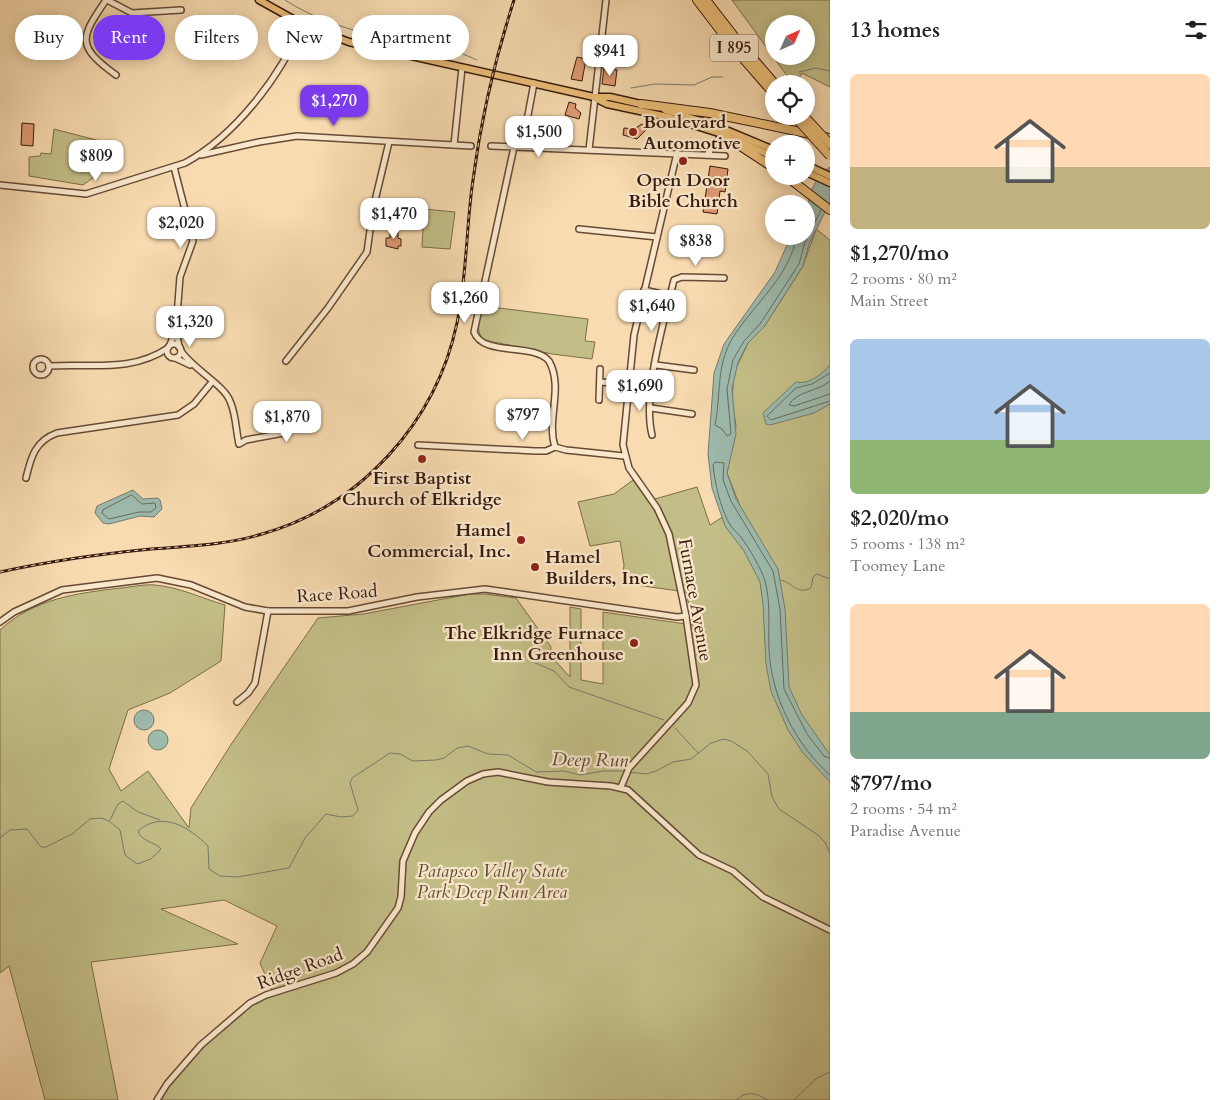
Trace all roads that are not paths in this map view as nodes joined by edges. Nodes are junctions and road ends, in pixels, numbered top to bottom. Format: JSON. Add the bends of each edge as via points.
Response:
{"nodes":[{"id":1,"x":106,"y":0,"type":"edge"},
{"id":2,"x":259,"y":0,"type":"edge"},
{"id":3,"x":606,"y":0,"type":"edge"},
{"id":4,"x":697,"y":0,"type":"edge"},
{"id":5,"x":706,"y":0,"type":"edge"},
{"id":6,"x":181,"y":10,"type":"dead end"},
{"id":7,"x":286,"y":15,"type":"edge"},
{"id":8,"x":342,"y":39,"type":"edge"},
{"id":9,"x":285,"y":60,"type":"edge"},
{"id":10,"x":462,"y":68,"type":"junction"},
{"id":11,"x":116,"y":75,"type":"dead end"},
{"id":12,"x":767,"y":75,"type":"edge"},
{"id":13,"x":534,"y":83,"type":"junction"},
{"id":14,"x":765,"y":84,"type":"edge"},
{"id":15,"x":594,"y":97,"type":"junction"},
{"id":16,"x":641,"y":104,"type":"junction"},
{"id":17,"x":802,"y":125,"type":"edge"},
{"id":18,"x":812,"y":125,"type":"edge"},
{"id":19,"x":722,"y":134,"type":"junction"},
{"id":20,"x":830,"y":138,"type":"edge"},
{"id":21,"x":389,"y":142,"type":"junction"},
{"id":22,"x":830,"y":144,"type":"edge"},
{"id":23,"x":454,"y":145,"type":"junction"},
{"id":24,"x":471,"y":146,"type":"dead end"},
{"id":25,"x":491,"y":146,"type":"dead end"},
{"id":26,"x":765,"y":146,"type":"edge"},
{"id":27,"x":514,"y":147,"type":"junction"},
{"id":28,"x":522,"y":147,"type":"junction"},
{"id":29,"x":589,"y":150,"type":"junction"},
{"id":30,"x":677,"y":153,"type":"junction"},
{"id":31,"x":765,"y":153,"type":"edge"},
{"id":32,"x":199,"y":155,"type":"junction"},
{"id":33,"x":707,"y":155,"type":"junction"},
{"id":34,"x":725,"y":156,"type":"dead end"},
{"id":35,"x":830,"y":156,"type":"edge"},
{"id":36,"x":765,"y":162,"type":"edge"},
{"id":37,"x":174,"y":168,"type":"junction"},
{"id":38,"x":815,"y":173,"type":"edge"},
{"id":39,"x":815,"y":174,"type":"edge"},
{"id":40,"x":830,"y":176,"type":"edge"},
{"id":41,"x":830,"y":183,"type":"edge"},
{"id":42,"x":0,"y":185,"type":"edge"},
{"id":43,"x":797,"y":185,"type":"edge"},
{"id":44,"x":830,"y":210,"type":"edge"},
{"id":45,"x":580,"y":229,"type":"dead end"},
{"id":46,"x":657,"y":237,"type":"junction"},
{"id":47,"x":724,"y":278,"type":"dead end"},
{"id":48,"x":644,"y":290,"type":"junction"},
{"id":49,"x":670,"y":296,"type":"junction"},
{"id":50,"x":176,"y":329,"type":"junction"},
{"id":51,"x":169,"y":347,"type":"junction"},
{"id":52,"x":180,"y":349,"type":"junction"},
{"id":53,"x":154,"y":357,"type":"junction"},
{"id":54,"x":174,"y":358,"type":"junction"},
{"id":55,"x":286,"y":361,"type":"dead end"},
{"id":56,"x":192,"y":365,"type":"junction"},
{"id":57,"x":656,"y":365,"type":"junction"},
{"id":58,"x":49,"y":366,"type":"dead end"},
{"id":59,"x":600,"y":369,"type":"dead end"},
{"id":60,"x":694,"y":370,"type":"dead end"},
{"id":61,"x":212,"y":382,"type":"junction"},
{"id":62,"x":601,"y":382,"type":"junction"},
{"id":63,"x":628,"y":385,"type":"junction"},
{"id":64,"x":652,"y":387,"type":"junction"},
{"id":65,"x":599,"y":400,"type":"dead end"},
{"id":66,"x":307,"y":406,"type":"dead end"},
{"id":67,"x":651,"y":408,"type":"junction"},
{"id":68,"x":692,"y":414,"type":"dead end"},
{"id":69,"x":652,"y":435,"type":"dead end"},
{"id":70,"x":418,"y":445,"type":"dead end"},
{"id":71,"x":555,"y":447,"type":"junction"},
{"id":72,"x":624,"y":456,"type":"junction"},
{"id":73,"x":26,"y":478,"type":"dead end"},
{"id":74,"x":268,"y":611,"type":"junction"},
{"id":75,"x":686,"y":616,"type":"junction"},
{"id":76,"x":0,"y":622,"type":"edge"},
{"id":77,"x":237,"y":702,"type":"dead end"},
{"id":78,"x":621,"y":787,"type":"junction"},
{"id":79,"x":830,"y":930,"type":"edge"},
{"id":80,"x":158,"y":1100,"type":"edge"}],
"edges":[{"from":1,"to":6,"type":"street","via":[[132,12]]},
{"from":1,"to":11,"type":"street","via":[[86,31],[86,43],[92,57]]},
{"from":2,"to":7,"type":"main road"},
{"from":3,"to":15,"type":"street"},
{"from":4,"to":14,"type":"highway","number":"I 895"},
{"from":5,"to":12,"type":"highway","number":"I 895"},
{"from":8,"to":10,"type":"main road"},
{"from":9,"to":32,"type":"street","via":[[269,85],[230,128]]},
{"from":10,"to":13,"type":"main road"},
{"from":10,"to":23,"type":"street"},
{"from":13,"to":15,"type":"main road"},
{"from":13,"to":28,"type":"street"},
{"from":15,"to":16,"type":"main road"},
{"from":15,"to":19,"type":"main road","via":[[607,104]]},
{"from":15,"to":29,"type":"street"},
{"from":16,"to":20,"type":"highway","via":[[710,113]]},
{"from":16,"to":26,"type":"main road","via":[[714,125]]},
{"from":17,"to":35,"type":"highway","bridge":true},
{"from":18,"to":22,"type":"highway","bridge":true},
{"from":19,"to":31,"type":"main road"},
{"from":19,"to":33,"type":"street"},
{"from":19,"to":36,"type":"highway"},
{"from":21,"to":23,"type":"street"},
{"from":21,"to":32,"type":"street","via":[[323,136],[286,137]]},
{"from":21,"to":55,"type":"street","via":[[372,209],[367,252]]},
{"from":23,"to":24,"type":"street"},
{"from":25,"to":27,"type":"street"},
{"from":27,"to":28,"type":"street"},
{"from":27,"to":71,"type":"street","via":[[474,332],[485,344],[537,354],[549,361],[556,386],[552,430]]},
{"from":28,"to":29,"type":"street"},
{"from":29,"to":30,"type":"street"},
{"from":30,"to":33,"type":"street"},
{"from":30,"to":46,"type":"street","name":"Furnace Avenue"},
{"from":32,"to":37,"type":"street"},
{"from":33,"to":34,"type":"street"},
{"from":37,"to":42,"type":"street","via":[[86,194]]},
{"from":37,"to":50,"type":"street","via":[[193,241],[180,276]]},
{"from":38,"to":40,"type":"main road"},
{"from":39,"to":41,"type":"main road"},
{"from":43,"to":44,"type":"highway"},
{"from":45,"to":46,"type":"street"},
{"from":46,"to":48,"type":"street","name":"Furnace Avenue"},
{"from":47,"to":49,"type":"street","via":[[682,277],[674,280]]},
{"from":48,"to":49,"type":"street"},
{"from":48,"to":63,"type":"street","name":"Furnace Avenue"},
{"from":49,"to":57,"type":"street"},
{"from":50,"to":51,"type":"street"},
{"from":50,"to":52,"type":"street"},
{"from":51,"to":52,"type":"street","via":[[174,344]]},
{"from":51,"to":53,"type":"street"},
{"from":51,"to":54,"type":"street","via":[[168,354]]},
{"from":52,"to":54,"type":"street"},
{"from":52,"to":56,"type":"street"},
{"from":53,"to":54,"type":"street"},
{"from":53,"to":58,"type":"street","via":[[113,366]]},
{"from":54,"to":56,"type":"street"},
{"from":56,"to":61,"type":"street"},
{"from":57,"to":60,"type":"street"},
{"from":57,"to":64,"type":"street"},
{"from":59,"to":62,"type":"street"},
{"from":61,"to":66,"type":"street","via":[[230,402],[238,444],[289,432]]},
{"from":61,"to":73,"type":"street","via":[[194,404],[178,415],[57,433],[46,438],[33,454]]},
{"from":62,"to":63,"type":"street"},
{"from":62,"to":65,"type":"street"},
{"from":63,"to":64,"type":"street"},
{"from":63,"to":72,"type":"street","name":"Furnace Avenue"},
{"from":64,"to":67,"type":"street"},
{"from":67,"to":68,"type":"street"},
{"from":67,"to":69,"type":"street"},
{"from":70,"to":71,"type":"street","via":[[534,452]]},
{"from":71,"to":72,"type":"street"},
{"from":72,"to":75,"type":"street","name":"Furnace Avenue","via":[[666,526]]},
{"from":74,"to":75,"type":"street","name":"Race Road","via":[[348,611],[417,597],[485,589]]},
{"from":74,"to":76,"type":"street","name":"Race Road","via":[[234,604],[182,582],[147,579],[53,592]]},
{"from":74,"to":77,"type":"street","via":[[255,683]]},
{"from":75,"to":78,"type":"street","name":"Furnace Avenue","via":[[695,679],[694,694],[629,768]]},
{"from":78,"to":79,"type":"street","via":[[634,794],[699,855],[729,868],[763,897]]},
{"from":78,"to":80,"type":"street","name":"Ridge Road","via":[[548,782],[498,772],[467,781],[434,807],[415,833],[403,861],[400,902],[367,952],[336,973],[250,1003],[201,1045],[166,1084]]}]}
